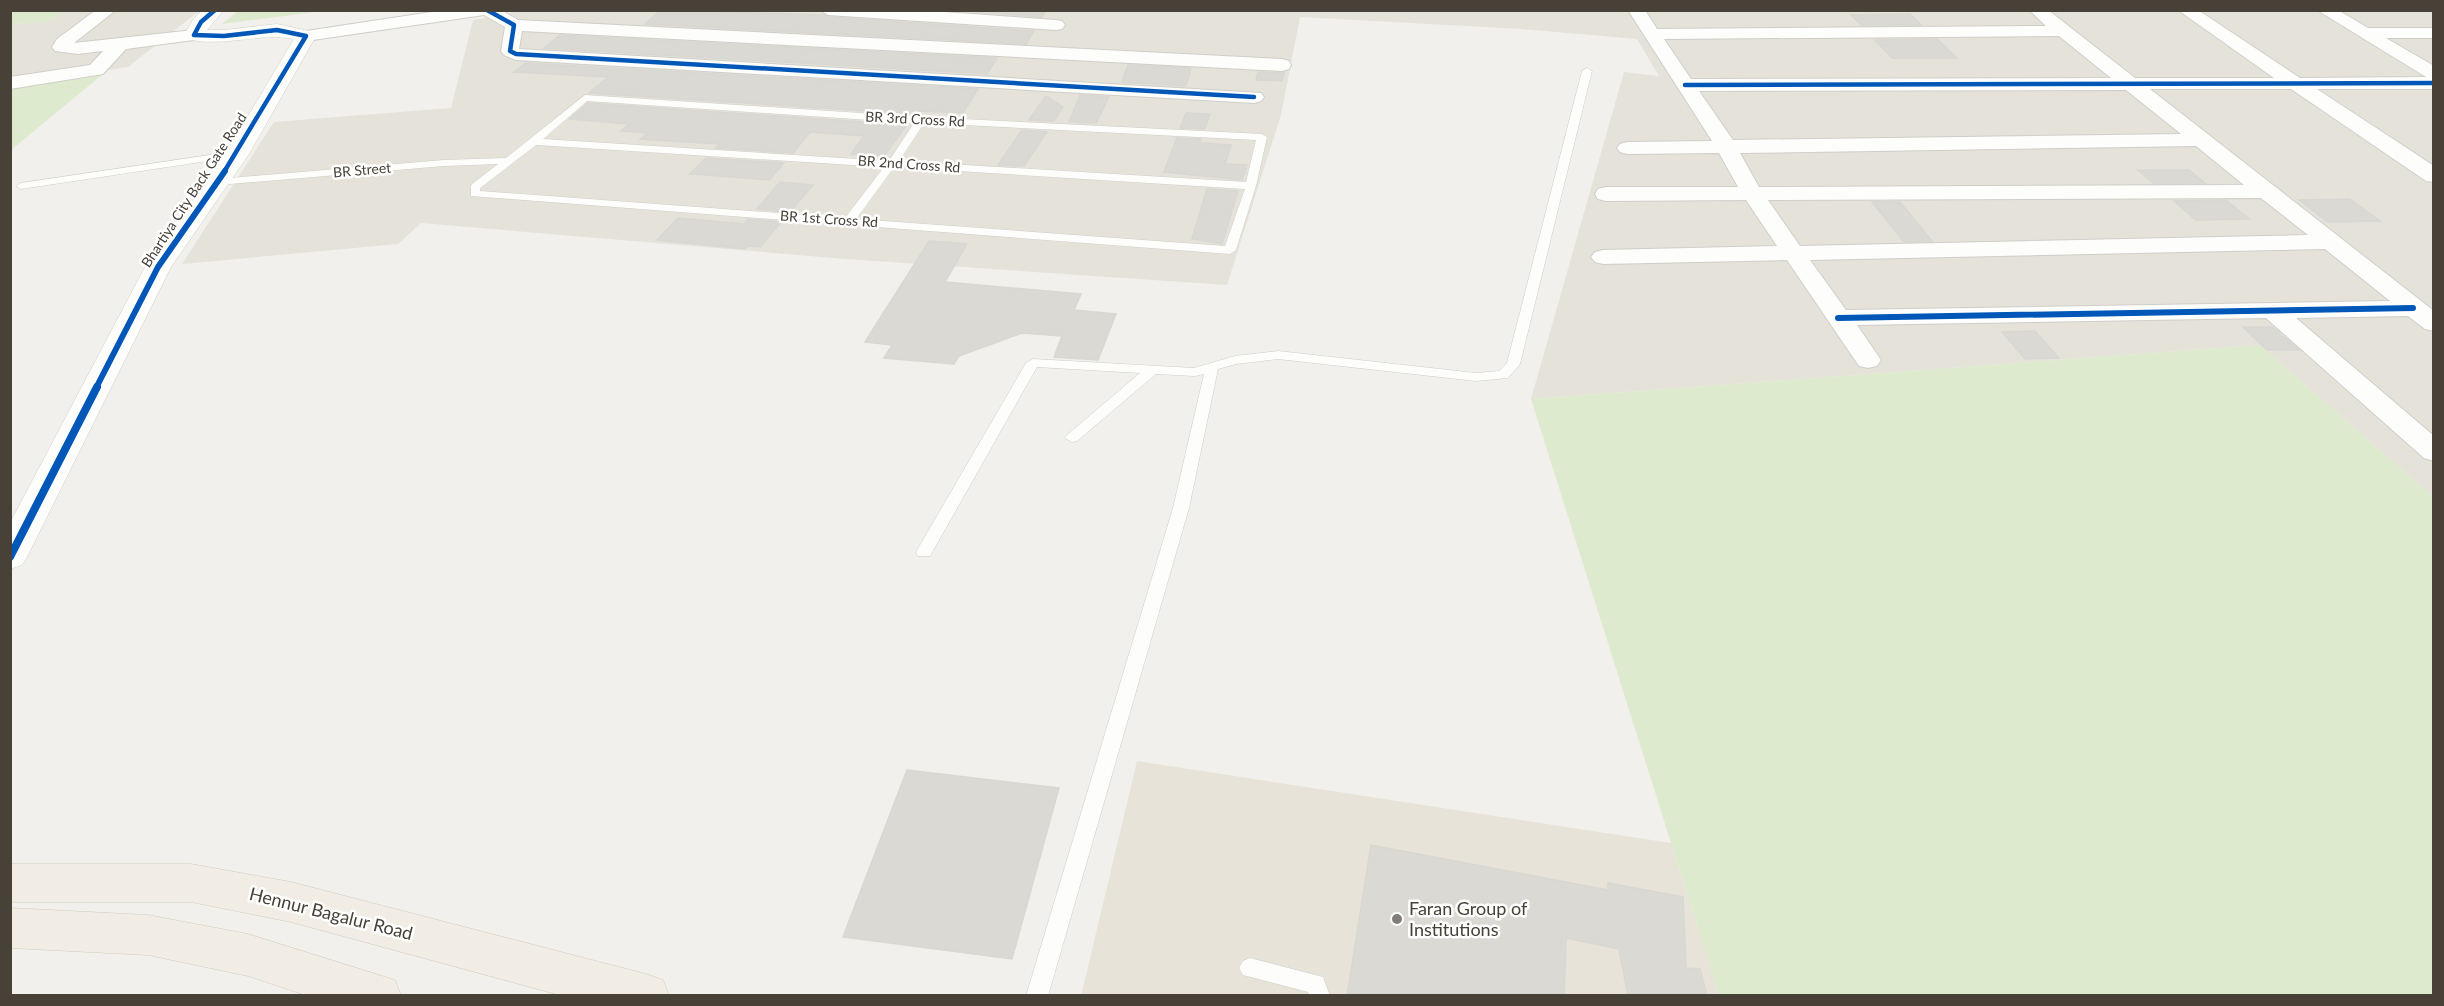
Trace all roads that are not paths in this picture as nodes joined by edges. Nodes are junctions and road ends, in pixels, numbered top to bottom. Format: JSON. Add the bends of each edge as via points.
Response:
{"nodes":[{"id":1,"x":108,"y":10,"type":"edge"},
{"id":2,"x":215,"y":10,"type":"edge"},
{"id":3,"x":486,"y":10,"type":"edge"},
{"id":4,"x":828,"y":10,"type":"edge"},
{"id":5,"x":1636,"y":10,"type":"edge"},
{"id":6,"x":2037,"y":10,"type":"edge"},
{"id":7,"x":2186,"y":10,"type":"edge"},
{"id":8,"x":2325,"y":10,"type":"edge"},
{"id":9,"x":871,"y":12,"type":"edge"},
{"id":10,"x":514,"y":25,"type":"junction"},
{"id":11,"x":1056,"y":25,"type":"dead end"},
{"id":12,"x":2062,"y":31,"type":"junction"},
{"id":13,"x":2364,"y":33,"type":"junction"},
{"id":14,"x":2433,"y":33,"type":"edge"},
{"id":15,"x":1652,"y":34,"type":"junction"},
{"id":16,"x":194,"y":35,"type":"junction"},
{"id":17,"x":306,"y":36,"type":"junction"},
{"id":18,"x":119,"y":45,"type":"junction"},
{"id":19,"x":1282,"y":65,"type":"dead end"},
{"id":20,"x":1587,"y":71,"type":"dead end"},
{"id":21,"x":2433,"y":74,"type":"edge"},
{"id":22,"x":2294,"y":82,"type":"junction"},
{"id":23,"x":10,"y":83,"type":"edge"},
{"id":24,"x":2128,"y":83,"type":"junction"},
{"id":25,"x":2433,"y":83,"type":"edge"},
{"id":26,"x":1685,"y":85,"type":"junction"},
{"id":27,"x":1254,"y":97,"type":"dead end"},
{"id":28,"x":921,"y":120,"type":"junction"},
{"id":29,"x":2199,"y":140,"type":"junction"},
{"id":30,"x":534,"y":142,"type":"junction"},
{"id":31,"x":1726,"y":146,"type":"junction"},
{"id":32,"x":1627,"y":148,"type":"dead end"},
{"id":33,"x":237,"y":154,"type":"junction"},
{"id":34,"x":505,"y":161,"type":"junction"},
{"id":35,"x":893,"y":162,"type":"junction"},
{"id":36,"x":2433,"y":176,"type":"edge"},
{"id":37,"x":218,"y":182,"type":"junction"},
{"id":38,"x":21,"y":186,"type":"dead end"},
{"id":39,"x":1251,"y":186,"type":"junction"},
{"id":40,"x":2264,"y":191,"type":"junction"},
{"id":41,"x":1752,"y":193,"type":"junction"},
{"id":42,"x":1606,"y":194,"type":"dead end"},
{"id":43,"x":849,"y":220,"type":"junction"},
{"id":44,"x":2329,"y":242,"type":"junction"},
{"id":45,"x":1795,"y":252,"type":"junction"},
{"id":46,"x":1603,"y":257,"type":"dead end"},
{"id":47,"x":2413,"y":308,"type":"junction"},
{"id":48,"x":2272,"y":310,"type":"junction"},
{"id":49,"x":1838,"y":318,"type":"junction"},
{"id":50,"x":2433,"y":324,"type":"edge"},
{"id":51,"x":1868,"y":360,"type":"dead end"},
{"id":52,"x":1212,"y":367,"type":"junction"},
{"id":53,"x":1152,"y":369,"type":"junction"},
{"id":54,"x":1072,"y":438,"type":"dead end"},
{"id":55,"x":2433,"y":452,"type":"edge"},
{"id":56,"x":924,"y":552,"type":"dead end"},
{"id":57,"x":10,"y":556,"type":"edge"},
{"id":58,"x":10,"y":884,"type":"edge"},
{"id":59,"x":10,"y":928,"type":"edge"},
{"id":60,"x":1250,"y":968,"type":"dead end"},
{"id":61,"x":378,"y":996,"type":"edge"},
{"id":62,"x":646,"y":996,"type":"edge"},
{"id":63,"x":1037,"y":996,"type":"edge"},
{"id":64,"x":1320,"y":996,"type":"edge"}],
"edges":[{"from":1,"to":18,"type":"street","via":[[61,47]]},
{"from":2,"to":16,"type":"street","via":[[201,22]]},
{"from":3,"to":10,"type":"street"},
{"from":3,"to":17,"type":"street"},
{"from":4,"to":9,"type":"street"},
{"from":5,"to":15,"type":"street"},
{"from":6,"to":12,"type":"street"},
{"from":7,"to":22,"type":"street"},
{"from":8,"to":13,"type":"street"},
{"from":9,"to":11,"type":"street"},
{"from":10,"to":19,"type":"street"},
{"from":10,"to":27,"type":"street","via":[[510,51],[516,54]]},
{"from":12,"to":15,"type":"street"},
{"from":12,"to":24,"type":"street"},
{"from":13,"to":14,"type":"street"},
{"from":13,"to":21,"type":"street"},
{"from":15,"to":26,"type":"street"},
{"from":16,"to":17,"type":"street","via":[[278,30]]},
{"from":16,"to":18,"type":"street"},
{"from":17,"to":33,"type":"street","name":"Bhartiya City Back Gate Road"},
{"from":18,"to":23,"type":"street","via":[[96,70]]},
{"from":20,"to":52,"type":"lane","via":[[1513,364],[1503,375],[1476,377],[1278,355]]},
{"from":22,"to":24,"type":"street"},
{"from":22,"to":25,"type":"street"},
{"from":22,"to":36,"type":"street"},
{"from":24,"to":26,"type":"street"},
{"from":24,"to":29,"type":"street"},
{"from":26,"to":31,"type":"street"},
{"from":28,"to":30,"type":"lane","name":"BR 3rd Cross Rd","via":[[585,98]]},
{"from":28,"to":35,"type":"lane"},
{"from":28,"to":39,"type":"lane","name":"BR 3rd Cross Rd","via":[[1262,137]]},
{"from":29,"to":31,"type":"street"},
{"from":29,"to":40,"type":"street"},
{"from":30,"to":34,"type":"lane"},
{"from":30,"to":35,"type":"lane","name":"BR 2nd Cross Rd"},
{"from":31,"to":32,"type":"street"},
{"from":31,"to":41,"type":"street"},
{"from":33,"to":37,"type":"street","name":"Bhartiya City Back Gate Road"},
{"from":33,"to":38,"type":"lane"},
{"from":34,"to":37,"type":"lane","name":"BR Street"},
{"from":34,"to":43,"type":"lane","name":"BR 1st Cross Rd","via":[[475,187],[475,194]]},
{"from":35,"to":39,"type":"lane","name":"BR 2nd Cross Rd"},
{"from":35,"to":43,"type":"lane"},
{"from":37,"to":57,"type":"street","name":"Bhartiya City Back Gate Road","via":[[158,267]]},
{"from":39,"to":43,"type":"lane","name":"BR 1st Cross Rd","via":[[1230,250]]},
{"from":40,"to":41,"type":"street"},
{"from":40,"to":44,"type":"street"},
{"from":41,"to":42,"type":"street"},
{"from":41,"to":45,"type":"street"},
{"from":44,"to":45,"type":"street"},
{"from":44,"to":47,"type":"street"},
{"from":45,"to":46,"type":"street"},
{"from":45,"to":49,"type":"street"},
{"from":47,"to":48,"type":"street"},
{"from":47,"to":50,"type":"street"},
{"from":48,"to":49,"type":"street"},
{"from":48,"to":55,"type":"street"},
{"from":49,"to":51,"type":"street"},
{"from":52,"to":53,"type":"lane","via":[[1195,372]]},
{"from":52,"to":63,"type":"lane","via":[[1181,508]]},
{"from":53,"to":54,"type":"lane"},
{"from":53,"to":56,"type":"lane","via":[[1033,363]]},
{"from":58,"to":62,"type":"main road","name":"Hennur Bagalur Road","via":[[191,883],[291,902]]},
{"from":59,"to":61,"type":"main road","via":[[147,935],[248,955]]},
{"from":60,"to":64,"type":"lane","via":[[1315,984]]}]}
